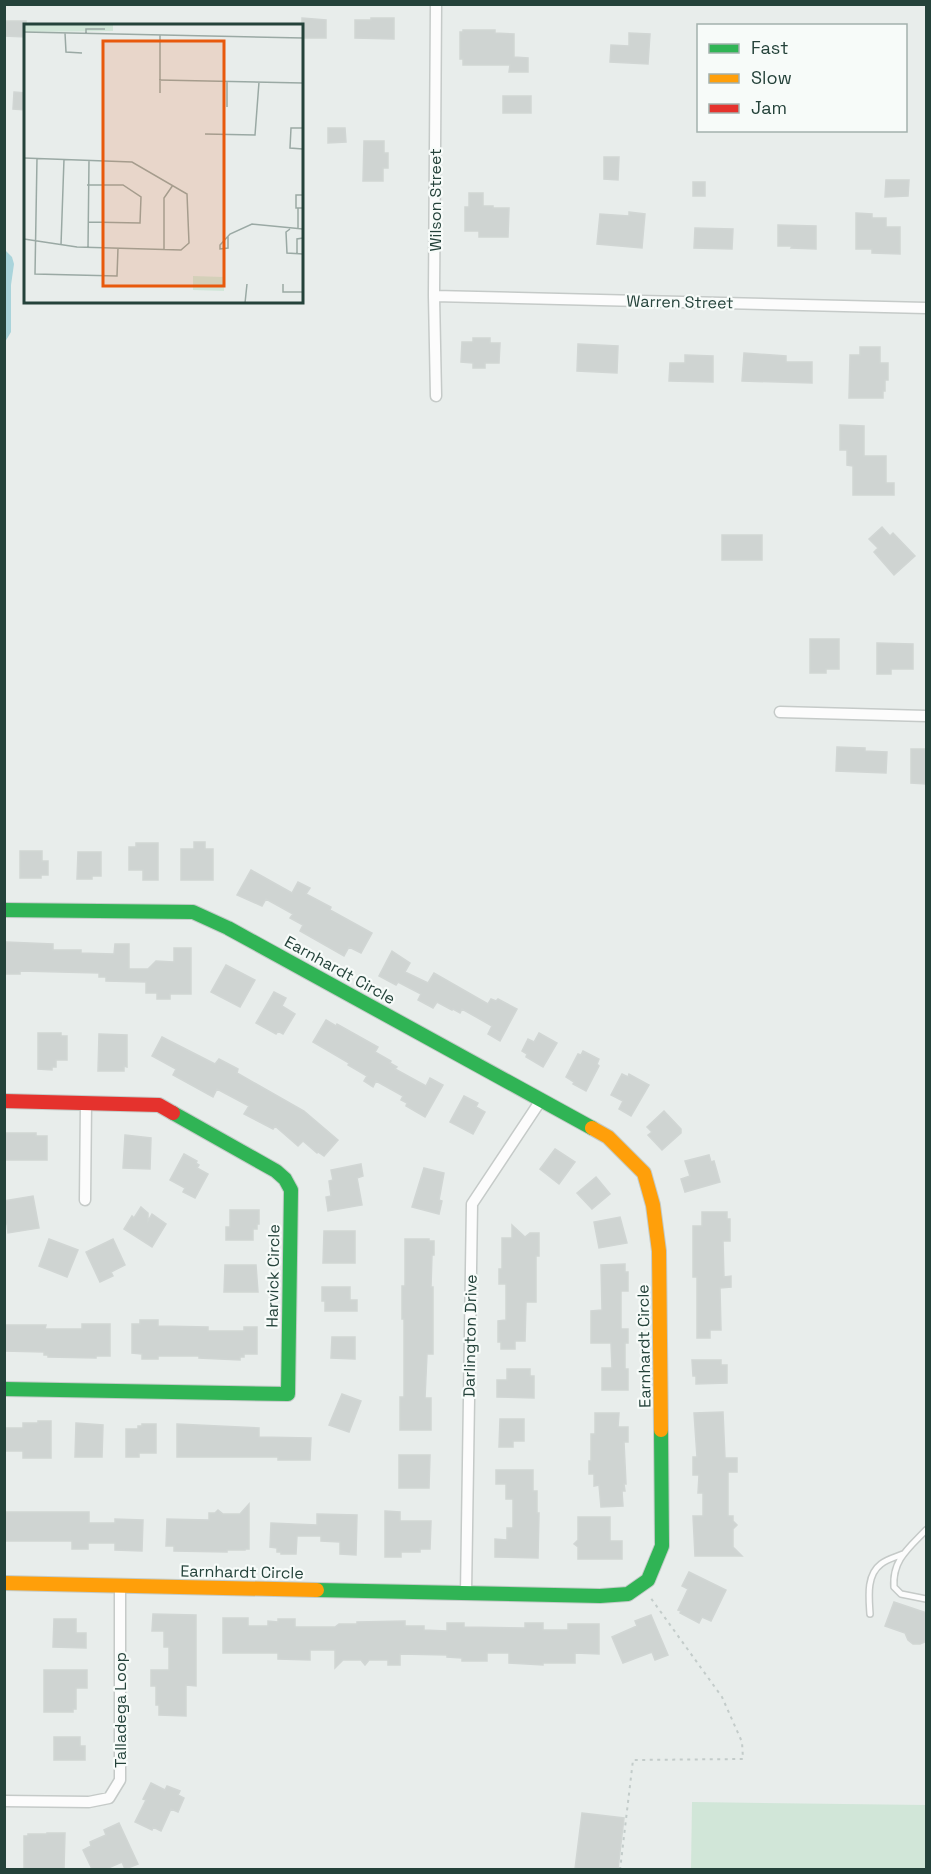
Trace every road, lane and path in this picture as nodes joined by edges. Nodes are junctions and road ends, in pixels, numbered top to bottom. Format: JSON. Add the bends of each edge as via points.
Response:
{"nodes":[{"id":1,"x":436,"y":4,"type":"edge"},
{"id":2,"x":434,"y":296,"type":"junction"},
{"id":3,"x":927,"y":308,"type":"edge"},
{"id":4,"x":436,"y":396,"type":"dead end"},
{"id":5,"x":780,"y":712,"type":"dead end"},
{"id":6,"x":927,"y":716,"type":"edge"},
{"id":7,"x":4,"y":910,"type":"edge"},
{"id":8,"x":541,"y":1100,"type":"junction"},
{"id":9,"x":4,"y":1101,"type":"edge"},
{"id":10,"x":87,"y":1103,"type":"junction"},
{"id":11,"x":85,"y":1200,"type":"dead end"},
{"id":12,"x":4,"y":1389,"type":"edge"},
{"id":13,"x":927,"y":1530,"type":"edge"},
{"id":14,"x":904,"y":1553,"type":"junction"},
{"id":15,"x":4,"y":1583,"type":"edge"},
{"id":16,"x":120,"y":1585,"type":"junction"},
{"id":17,"x":641,"y":1585,"type":"junction"},
{"id":18,"x":466,"y":1593,"type":"junction"},
{"id":19,"x":927,"y":1599,"type":"edge"},
{"id":20,"x":870,"y":1614,"type":"dead end"},
{"id":21,"x":4,"y":1801,"type":"edge"},
{"id":22,"x":620,"y":1869,"type":"edge"}],
"edges":[{"from":1,"to":2,"type":"street","name":"Wilson Street"},
{"from":2,"to":3,"type":"street","name":"Warren Street"},
{"from":2,"to":4,"type":"street","name":"Wilson Street"},
{"from":5,"to":6,"type":"street"},
{"from":7,"to":8,"type":"street","name":"Earnhardt Circle","via":[[193,912]]},
{"from":8,"to":17,"type":"street","name":"Earnhardt Circle","via":[[608,1137],[644,1173],[653,1204],[659,1251],[662,1546],[648,1580]]},
{"from":8,"to":18,"type":"street","name":"Darlington Drive","via":[[472,1204]]},
{"from":9,"to":10,"type":"street","name":"Harvick Circle"},
{"from":10,"to":11,"type":"street"},
{"from":10,"to":12,"type":"street","name":"Harvick Circle","via":[[159,1105],[285,1179],[291,1190],[288,1394]]},
{"from":13,"to":14,"type":"lane"},
{"from":14,"to":19,"type":"lane","via":[[896,1564],[894,1587],[901,1594]]},
{"from":14,"to":20,"type":"lane","via":[[875,1570],[868,1597]]},
{"from":15,"to":16,"type":"street","name":"Earnhardt Circle"},
{"from":16,"to":18,"type":"street","name":"Earnhardt Circle"},
{"from":16,"to":21,"type":"street","name":"Talladega Loop","via":[[120,1780],[109,1798],[89,1802]]},
{"from":17,"to":18,"type":"street","name":"Earnhardt Circle","via":[[628,1594],[600,1596]]},
{"from":17,"to":22,"type":"path","via":[[722,1697],[742,1742],[743,1759],[633,1760]]}]}
